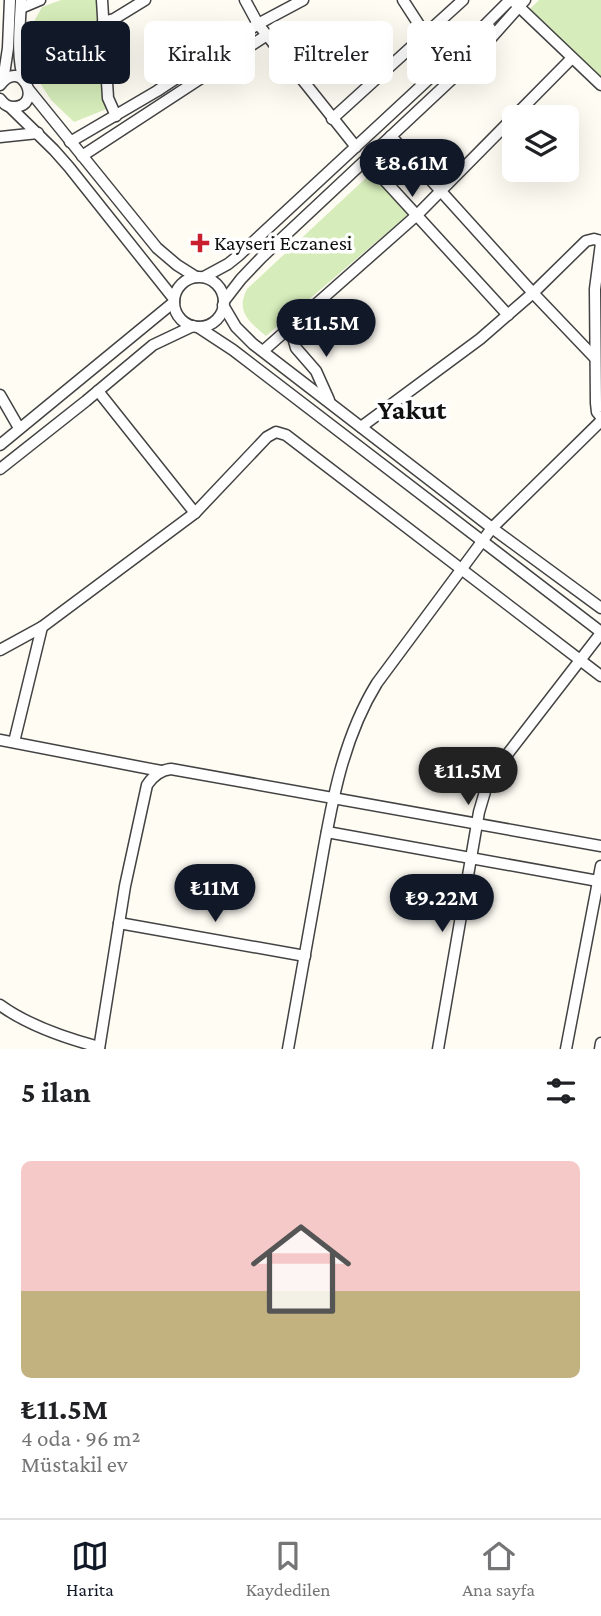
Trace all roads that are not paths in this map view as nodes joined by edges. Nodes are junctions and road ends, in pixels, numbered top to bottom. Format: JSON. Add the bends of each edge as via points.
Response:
{"nodes":[{"id":1,"x":10,"y":0,"type":"edge"},
{"id":2,"x":40,"y":0,"type":"edge"},
{"id":3,"x":102,"y":0,"type":"edge"},
{"id":4,"x":145,"y":0,"type":"edge"},
{"id":5,"x":244,"y":0,"type":"edge"},
{"id":6,"x":303,"y":0,"type":"edge"},
{"id":7,"x":403,"y":0,"type":"edge"},
{"id":8,"x":463,"y":0,"type":"edge"},
{"id":9,"x":516,"y":2,"type":"edge"},
{"id":10,"x":21,"y":4,"type":"edge"},
{"id":11,"x":103,"y":21,"type":"edge"},
{"id":12,"x":107,"y":21,"type":"edge"},
{"id":13,"x":417,"y":21,"type":"edge"},
{"id":14,"x":440,"y":21,"type":"edge"},
{"id":15,"x":258,"y":24,"type":"junction"},
{"id":16,"x":267,"y":34,"type":"junction"},
{"id":17,"x":407,"y":50,"type":"edge"},
{"id":18,"x":572,"y":58,"type":"junction"},
{"id":19,"x":1,"y":83,"type":"edge"},
{"id":20,"x":107,"y":84,"type":"edge"},
{"id":21,"x":601,"y":85,"type":"edge"},
{"id":22,"x":27,"y":86,"type":"junction"},
{"id":23,"x":4,"y":103,"type":"edge"},
{"id":24,"x":116,"y":116,"type":"junction"},
{"id":25,"x":332,"y":118,"type":"junction"},
{"id":26,"x":38,"y":134,"type":"junction"},
{"id":27,"x":0,"y":136,"type":"edge"},
{"id":28,"x":391,"y":136,"type":"junction"},
{"id":29,"x":70,"y":142,"type":"junction"},
{"id":30,"x":356,"y":148,"type":"junction"},
{"id":31,"x":82,"y":156,"type":"junction"},
{"id":32,"x":366,"y":160,"type":"junction"},
{"id":33,"x":440,"y":191,"type":"junction"},
{"id":34,"x":417,"y":215,"type":"junction"},
{"id":35,"x":601,"y":242,"type":"edge"},
{"id":36,"x":600,"y":259,"type":"edge"},
{"id":37,"x":200,"y":277,"type":"junction"},
{"id":38,"x":533,"y":293,"type":"junction"},
{"id":39,"x":174,"y":300,"type":"junction"},
{"id":40,"x":223,"y":303,"type":"junction"},
{"id":41,"x":508,"y":315,"type":"junction"},
{"id":42,"x":195,"y":327,"type":"junction"},
{"id":43,"x":290,"y":327,"type":"junction"},
{"id":44,"x":262,"y":351,"type":"junction"},
{"id":45,"x":595,"y":358,"type":"junction"},
{"id":46,"x":98,"y":391,"type":"junction"},
{"id":47,"x":0,"y":395,"type":"edge"},
{"id":48,"x":330,"y":403,"type":"junction"},
{"id":49,"x":601,"y":419,"type":"edge"},
{"id":50,"x":361,"y":427,"type":"junction"},
{"id":51,"x":19,"y":428,"type":"junction"},
{"id":52,"x":0,"y":445,"type":"edge"},
{"id":53,"x":0,"y":469,"type":"edge"},
{"id":54,"x":195,"y":513,"type":"junction"},
{"id":55,"x":492,"y":528,"type":"junction"},
{"id":56,"x":483,"y":541,"type":"junction"},
{"id":57,"x":462,"y":570,"type":"junction"},
{"id":58,"x":601,"y":608,"type":"edge"},
{"id":59,"x":42,"y":627,"type":"junction"},
{"id":60,"x":601,"y":632,"type":"edge"},
{"id":61,"x":0,"y":650,"type":"edge"},
{"id":62,"x":580,"y":660,"type":"junction"},
{"id":63,"x":601,"y":676,"type":"edge"},
{"id":64,"x":0,"y":740,"type":"edge"},
{"id":65,"x":14,"y":742,"type":"junction"},
{"id":66,"x":161,"y":771,"type":"junction"},
{"id":67,"x":334,"y":797,"type":"junction"},
{"id":68,"x":478,"y":824,"type":"junction"},
{"id":69,"x":327,"y":832,"type":"junction"},
{"id":70,"x":601,"y":846,"type":"edge"},
{"id":71,"x":471,"y":859,"type":"junction"},
{"id":72,"x":601,"y":866,"type":"edge"},
{"id":73,"x":598,"y":881,"type":"junction"},
{"id":74,"x":119,"y":923,"type":"junction"},
{"id":75,"x":305,"y":956,"type":"junction"},
{"id":76,"x":0,"y":1005,"type":"edge"},
{"id":77,"x":601,"y":1043,"type":"edge"},
{"id":78,"x":99,"y":1048,"type":"edge"},
{"id":79,"x":288,"y":1049,"type":"edge"},
{"id":80,"x":438,"y":1049,"type":"edge"},
{"id":81,"x":566,"y":1049,"type":"edge"},
{"id":82,"x":600,"y":1049,"type":"edge"}],
"edges":[{"from":1,"to":19,"type":"street"},
{"from":2,"to":10,"type":"street"},
{"from":3,"to":11,"type":"street"},
{"from":4,"to":12,"type":"street"},
{"from":5,"to":15,"type":"street"},
{"from":6,"to":15,"type":"street"},
{"from":7,"to":13,"type":"street"},
{"from":8,"to":14,"type":"street"},
{"from":9,"to":18,"type":"street"},
{"from":9,"to":28,"type":"street","via":[[468,64]]},
{"from":9,"to":30,"type":"street"},
{"from":10,"to":22,"type":"street","via":[[20,65]]},
{"from":15,"to":16,"type":"street"},
{"from":15,"to":24,"type":"street"},
{"from":16,"to":25,"type":"street"},
{"from":16,"to":31,"type":"street"},
{"from":17,"to":25,"type":"street"},
{"from":18,"to":21,"type":"street"},
{"from":18,"to":33,"type":"street"},
{"from":19,"to":22,"type":"street","via":[[15,76]]},
{"from":20,"to":24,"type":"street"},
{"from":22,"to":23,"type":"street","via":[[29,95],[20,106]]},
{"from":22,"to":29,"type":"street"},
{"from":23,"to":26,"type":"street"},
{"from":24,"to":29,"type":"street"},
{"from":25,"to":30,"type":"street"},
{"from":26,"to":27,"type":"street"},
{"from":26,"to":39,"type":"street"},
{"from":28,"to":32,"type":"street"},
{"from":28,"to":33,"type":"street"},
{"from":29,"to":31,"type":"street"},
{"from":30,"to":37,"type":"street","via":[[238,256]]},
{"from":31,"to":37,"type":"street","via":[[157,248]]},
{"from":32,"to":34,"type":"street"},
{"from":32,"to":40,"type":"street","via":[[262,257]]},
{"from":33,"to":34,"type":"street"},
{"from":33,"to":38,"type":"street"},
{"from":34,"to":41,"type":"street"},
{"from":34,"to":43,"type":"street"},
{"from":35,"to":36,"type":"street"},
{"from":35,"to":38,"type":"street","via":[[586,241]]},
{"from":36,"to":45,"type":"street"},
{"from":37,"to":39,"type":"street","via":[[181,284]]},
{"from":37,"to":40,"type":"street","via":[[218,286]]},
{"from":38,"to":41,"type":"street"},
{"from":38,"to":45,"type":"street"},
{"from":39,"to":42,"type":"street","via":[[177,315]]},
{"from":39,"to":51,"type":"street"},
{"from":40,"to":42,"type":"street","via":[[214,322]]},
{"from":40,"to":44,"type":"street","via":[[242,334]]},
{"from":41,"to":50,"type":"street"},
{"from":42,"to":46,"type":"street","via":[[157,342]]},
{"from":42,"to":56,"type":"street","via":[[233,350]]},
{"from":43,"to":44,"type":"street"},
{"from":43,"to":48,"type":"street","via":[[296,348],[316,371]]},
{"from":44,"to":48,"type":"street"},
{"from":45,"to":49,"type":"street"},
{"from":46,"to":53,"type":"street"},
{"from":46,"to":54,"type":"street"},
{"from":47,"to":51,"type":"street"},
{"from":48,"to":50,"type":"street"},
{"from":49,"to":55,"type":"street"},
{"from":50,"to":55,"type":"street"},
{"from":51,"to":52,"type":"street"},
{"from":54,"to":57,"type":"street","via":[[267,437],[279,432]]},
{"from":54,"to":59,"type":"street"},
{"from":55,"to":56,"type":"street"},
{"from":55,"to":58,"type":"street"},
{"from":56,"to":57,"type":"street"},
{"from":56,"to":60,"type":"street"},
{"from":57,"to":62,"type":"street"},
{"from":57,"to":67,"type":"street","via":[[369,696],[350,737]]},
{"from":59,"to":61,"type":"street"},
{"from":59,"to":65,"type":"street"},
{"from":60,"to":62,"type":"street"},
{"from":62,"to":63,"type":"street"},
{"from":62,"to":68,"type":"street","via":[[489,778]]},
{"from":64,"to":65,"type":"street"},
{"from":65,"to":66,"type":"street"},
{"from":66,"to":67,"type":"street"},
{"from":66,"to":74,"type":"street","via":[[147,785]]},
{"from":67,"to":68,"type":"street"},
{"from":67,"to":69,"type":"street"},
{"from":68,"to":70,"type":"street"},
{"from":68,"to":71,"type":"street"},
{"from":69,"to":71,"type":"street"},
{"from":69,"to":75,"type":"street"},
{"from":71,"to":73,"type":"street"},
{"from":71,"to":80,"type":"street"},
{"from":72,"to":73,"type":"street"},
{"from":73,"to":81,"type":"street"},
{"from":74,"to":75,"type":"street"},
{"from":74,"to":78,"type":"street"},
{"from":75,"to":79,"type":"street"},
{"from":76,"to":78,"type":"street","via":[[38,1026]]},
{"from":77,"to":82,"type":"street"}]}
